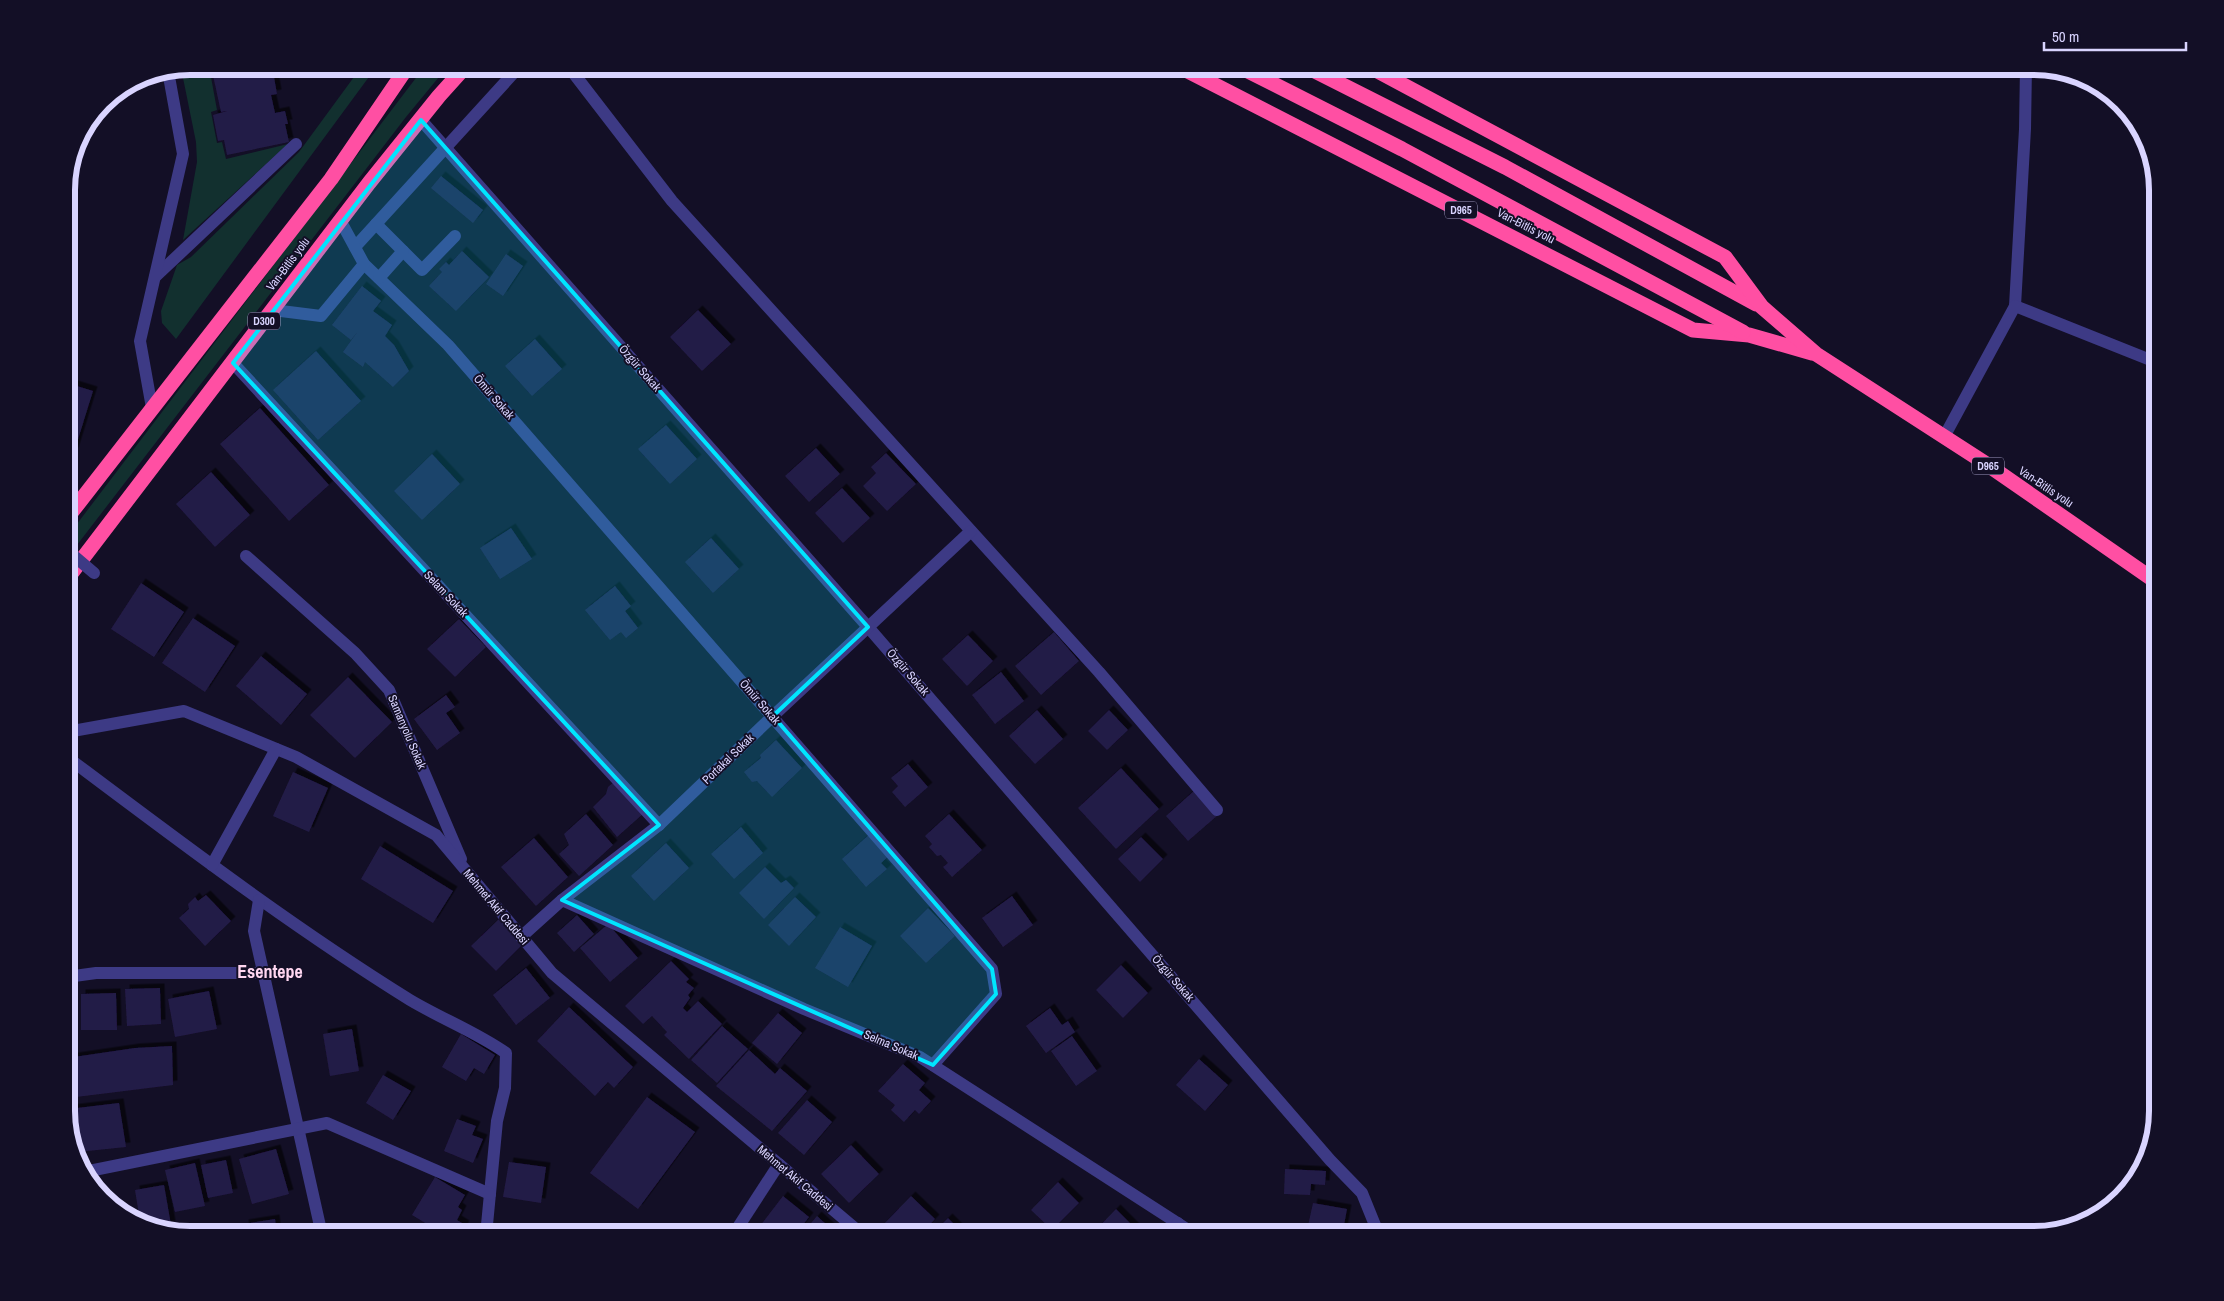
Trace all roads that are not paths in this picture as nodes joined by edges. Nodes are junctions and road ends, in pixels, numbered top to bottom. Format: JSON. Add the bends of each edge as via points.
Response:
{"nodes":[{"id":1,"x":402,"y":75,"type":"edge"},
{"id":2,"x":458,"y":75,"type":"edge"},
{"id":3,"x":512,"y":75,"type":"edge"},
{"id":4,"x":575,"y":75,"type":"edge"},
{"id":5,"x":1196,"y":75,"type":"edge"},
{"id":6,"x":1256,"y":75,"type":"edge"},
{"id":7,"x":1323,"y":75,"type":"edge"},
{"id":8,"x":1385,"y":75,"type":"edge"},
{"id":9,"x":2026,"y":75,"type":"edge"},
{"id":10,"x":169,"y":77,"type":"edge"},
{"id":11,"x":421,"y":120,"type":"junction"},
{"id":12,"x":296,"y":144,"type":"dead end"},
{"id":13,"x":445,"y":147,"type":"junction"},
{"id":14,"x":340,"y":220,"type":"junction"},
{"id":15,"x":376,"y":224,"type":"junction"},
{"id":16,"x":456,"y":236,"type":"dead end"},
{"id":17,"x":355,"y":247,"type":"junction"},
{"id":18,"x":403,"y":251,"type":"junction"},
{"id":19,"x":364,"y":264,"type":"junction"},
{"id":20,"x":155,"y":277,"type":"junction"},
{"id":21,"x":379,"y":278,"type":"junction"},
{"id":22,"x":2015,"y":306,"type":"junction"},
{"id":23,"x":1762,"y":307,"type":"junction"},
{"id":24,"x":273,"y":310,"type":"junction"},
{"id":25,"x":1749,"y":335,"type":"junction"},
{"id":26,"x":1816,"y":354,"type":"junction"},
{"id":27,"x":2149,"y":359,"type":"edge"},
{"id":28,"x":232,"y":363,"type":"junction"},
{"id":29,"x":152,"y":408,"type":"junction"},
{"id":30,"x":1944,"y":437,"type":"junction"},
{"id":31,"x":75,"y":506,"type":"edge"},
{"id":32,"x":972,"y":531,"type":"junction"},
{"id":33,"x":246,"y":556,"type":"dead end"},
{"id":34,"x":75,"y":557,"type":"edge"},
{"id":35,"x":75,"y":567,"type":"edge"},
{"id":36,"x":94,"y":573,"type":"dead end"},
{"id":37,"x":2149,"y":577,"type":"edge"},
{"id":38,"x":868,"y":627,"type":"junction"},
{"id":39,"x":773,"y":716,"type":"junction"},
{"id":40,"x":75,"y":730,"type":"edge"},
{"id":41,"x":276,"y":749,"type":"junction"},
{"id":42,"x":75,"y":764,"type":"edge"},
{"id":43,"x":1217,"y":810,"type":"dead end"},
{"id":44,"x":659,"y":825,"type":"junction"},
{"id":45,"x":212,"y":865,"type":"junction"},
{"id":46,"x":467,"y":872,"type":"junction"},
{"id":47,"x":259,"y":900,"type":"junction"},
{"id":48,"x":562,"y":900,"type":"junction"},
{"id":49,"x":521,"y":937,"type":"junction"},
{"id":50,"x":263,"y":973,"type":"junction"},
{"id":51,"x":75,"y":976,"type":"edge"},
{"id":52,"x":933,"y":1065,"type":"junction"},
{"id":53,"x":298,"y":1127,"type":"junction"},
{"id":54,"x":780,"y":1164,"type":"junction"},
{"id":55,"x":92,"y":1170,"type":"edge"},
{"id":56,"x":490,"y":1194,"type":"junction"},
{"id":57,"x":1178,"y":1223,"type":"junction"},
{"id":58,"x":320,"y":1226,"type":"edge"},
{"id":59,"x":487,"y":1226,"type":"edge"},
{"id":60,"x":739,"y":1226,"type":"edge"},
{"id":61,"x":852,"y":1226,"type":"edge"},
{"id":62,"x":1176,"y":1226,"type":"edge"},
{"id":63,"x":1182,"y":1226,"type":"edge"},
{"id":64,"x":1375,"y":1226,"type":"edge"}],
"edges":[{"from":1,"to":29,"type":"highway","name":"Van-Bitlis yolu","number":"D300","via":[[331,179]]},
{"from":2,"to":11,"type":"highway","name":"Van-Bitlis yolu","number":"D300"},
{"from":3,"to":13,"type":"street"},
{"from":4,"to":32,"type":"street","via":[[672,201]]},
{"from":5,"to":25,"type":"highway","name":"Van-Bitlis yolu","number":"D965","via":[[1693,330]]},
{"from":6,"to":25,"type":"highway"},
{"from":7,"to":23,"type":"highway","via":[[1504,167]]},
{"from":8,"to":23,"type":"highway","name":"Van-Bitlis yolu","via":[[1725,257]]},
{"from":9,"to":22,"type":"street"},
{"from":10,"to":20,"type":"street","via":[[184,154]]},
{"from":11,"to":13,"type":"street","name":"Özgür Sokak"},
{"from":11,"to":14,"type":"highway","name":"Van-Bitlis yolu","number":"D300"},
{"from":12,"to":20,"type":"street"},
{"from":13,"to":15,"type":"street"},
{"from":13,"to":38,"type":"street","name":"Özgür Sokak"},
{"from":14,"to":17,"type":"street","name":"Ömür Sokak"},
{"from":14,"to":24,"type":"highway","name":"Van-Bitlis yolu","number":"D300"},
{"from":15,"to":17,"type":"street"},
{"from":15,"to":18,"type":"street"},
{"from":16,"to":18,"type":"street","via":[[422,270]]},
{"from":17,"to":19,"type":"street","name":"Ömür Sokak"},
{"from":18,"to":21,"type":"street"},
{"from":19,"to":21,"type":"street","name":"Ömür Sokak"},
{"from":19,"to":24,"type":"street","via":[[321,316]]},
{"from":20,"to":29,"type":"street","via":[[140,341]]},
{"from":21,"to":39,"type":"street","name":"Ömür Sokak","via":[[448,345]]},
{"from":22,"to":27,"type":"street"},
{"from":22,"to":30,"type":"street"},
{"from":23,"to":26,"type":"highway","name":"Van-Bitlis yolu","number":"D965"},
{"from":24,"to":28,"type":"highway","name":"Van-Bitlis yolu","number":"D300"},
{"from":25,"to":26,"type":"highway","name":"Van-Bitlis yolu","number":"D965"},
{"from":26,"to":30,"type":"highway","name":"Van-Bitlis yolu","number":"D965"},
{"from":28,"to":35,"type":"highway","name":"Van-Bitlis yolu","number":"D300"},
{"from":28,"to":44,"type":"street","name":"Selam Sokak"},
{"from":29,"to":31,"type":"highway","name":"Van-Bitlis yolu","number":"D300"},
{"from":30,"to":37,"type":"highway","name":"Van-Bitlis yolu","number":"D965"},
{"from":32,"to":38,"type":"street","name":"Portakal Sokak"},
{"from":32,"to":43,"type":"street"},
{"from":33,"to":46,"type":"street","name":"Samanyolu Sokak","via":[[355,652],[389,690]]},
{"from":34,"to":36,"type":"street","bridge":true},
{"from":38,"to":39,"type":"street","name":"Portakal Sokak"},
{"from":38,"to":64,"type":"street","name":"Özgür Sokak","via":[[1362,1193]]},
{"from":39,"to":44,"type":"street","name":"Portakal Sokak"},
{"from":39,"to":52,"type":"street","name":"Ömür Sokak","via":[[992,969],[996,994]]},
{"from":40,"to":41,"type":"street","name":"Mehmet Akif Caddesi","via":[[184,711]]},
{"from":41,"to":45,"type":"street"},
{"from":41,"to":46,"type":"street","name":"Mehmet Akif Caddesi","via":[[296,757],[436,836]]},
{"from":42,"to":45,"type":"street"},
{"from":44,"to":48,"type":"street","name":"Portakal Sokak"},
{"from":45,"to":47,"type":"street"},
{"from":46,"to":49,"type":"street","name":"Mehmet Akif Caddesi"},
{"from":47,"to":50,"type":"street","via":[[254,931]]},
{"from":47,"to":56,"type":"street","via":[[411,1000],[482,1036],[506,1053],[505,1088],[497,1121]]},
{"from":48,"to":49,"type":"street","name":"Portakal Sokak"},
{"from":48,"to":52,"type":"street","name":"Selma Sokak"},
{"from":49,"to":54,"type":"street","name":"Mehmet Akif Caddesi","via":[[552,973]]},
{"from":50,"to":51,"type":"street","via":[[96,973]]},
{"from":50,"to":53,"type":"street"},
{"from":52,"to":57,"type":"street","name":"Selma Sokak"},
{"from":53,"to":55,"type":"street"},
{"from":53,"to":56,"type":"street","via":[[327,1123]]},
{"from":53,"to":58,"type":"street"},
{"from":54,"to":60,"type":"street"},
{"from":54,"to":61,"type":"street","name":"Mehmet Akif Caddesi"},
{"from":56,"to":59,"type":"street"},
{"from":57,"to":62,"type":"street"},
{"from":57,"to":63,"type":"street","name":"Selma Sokak"}]}
